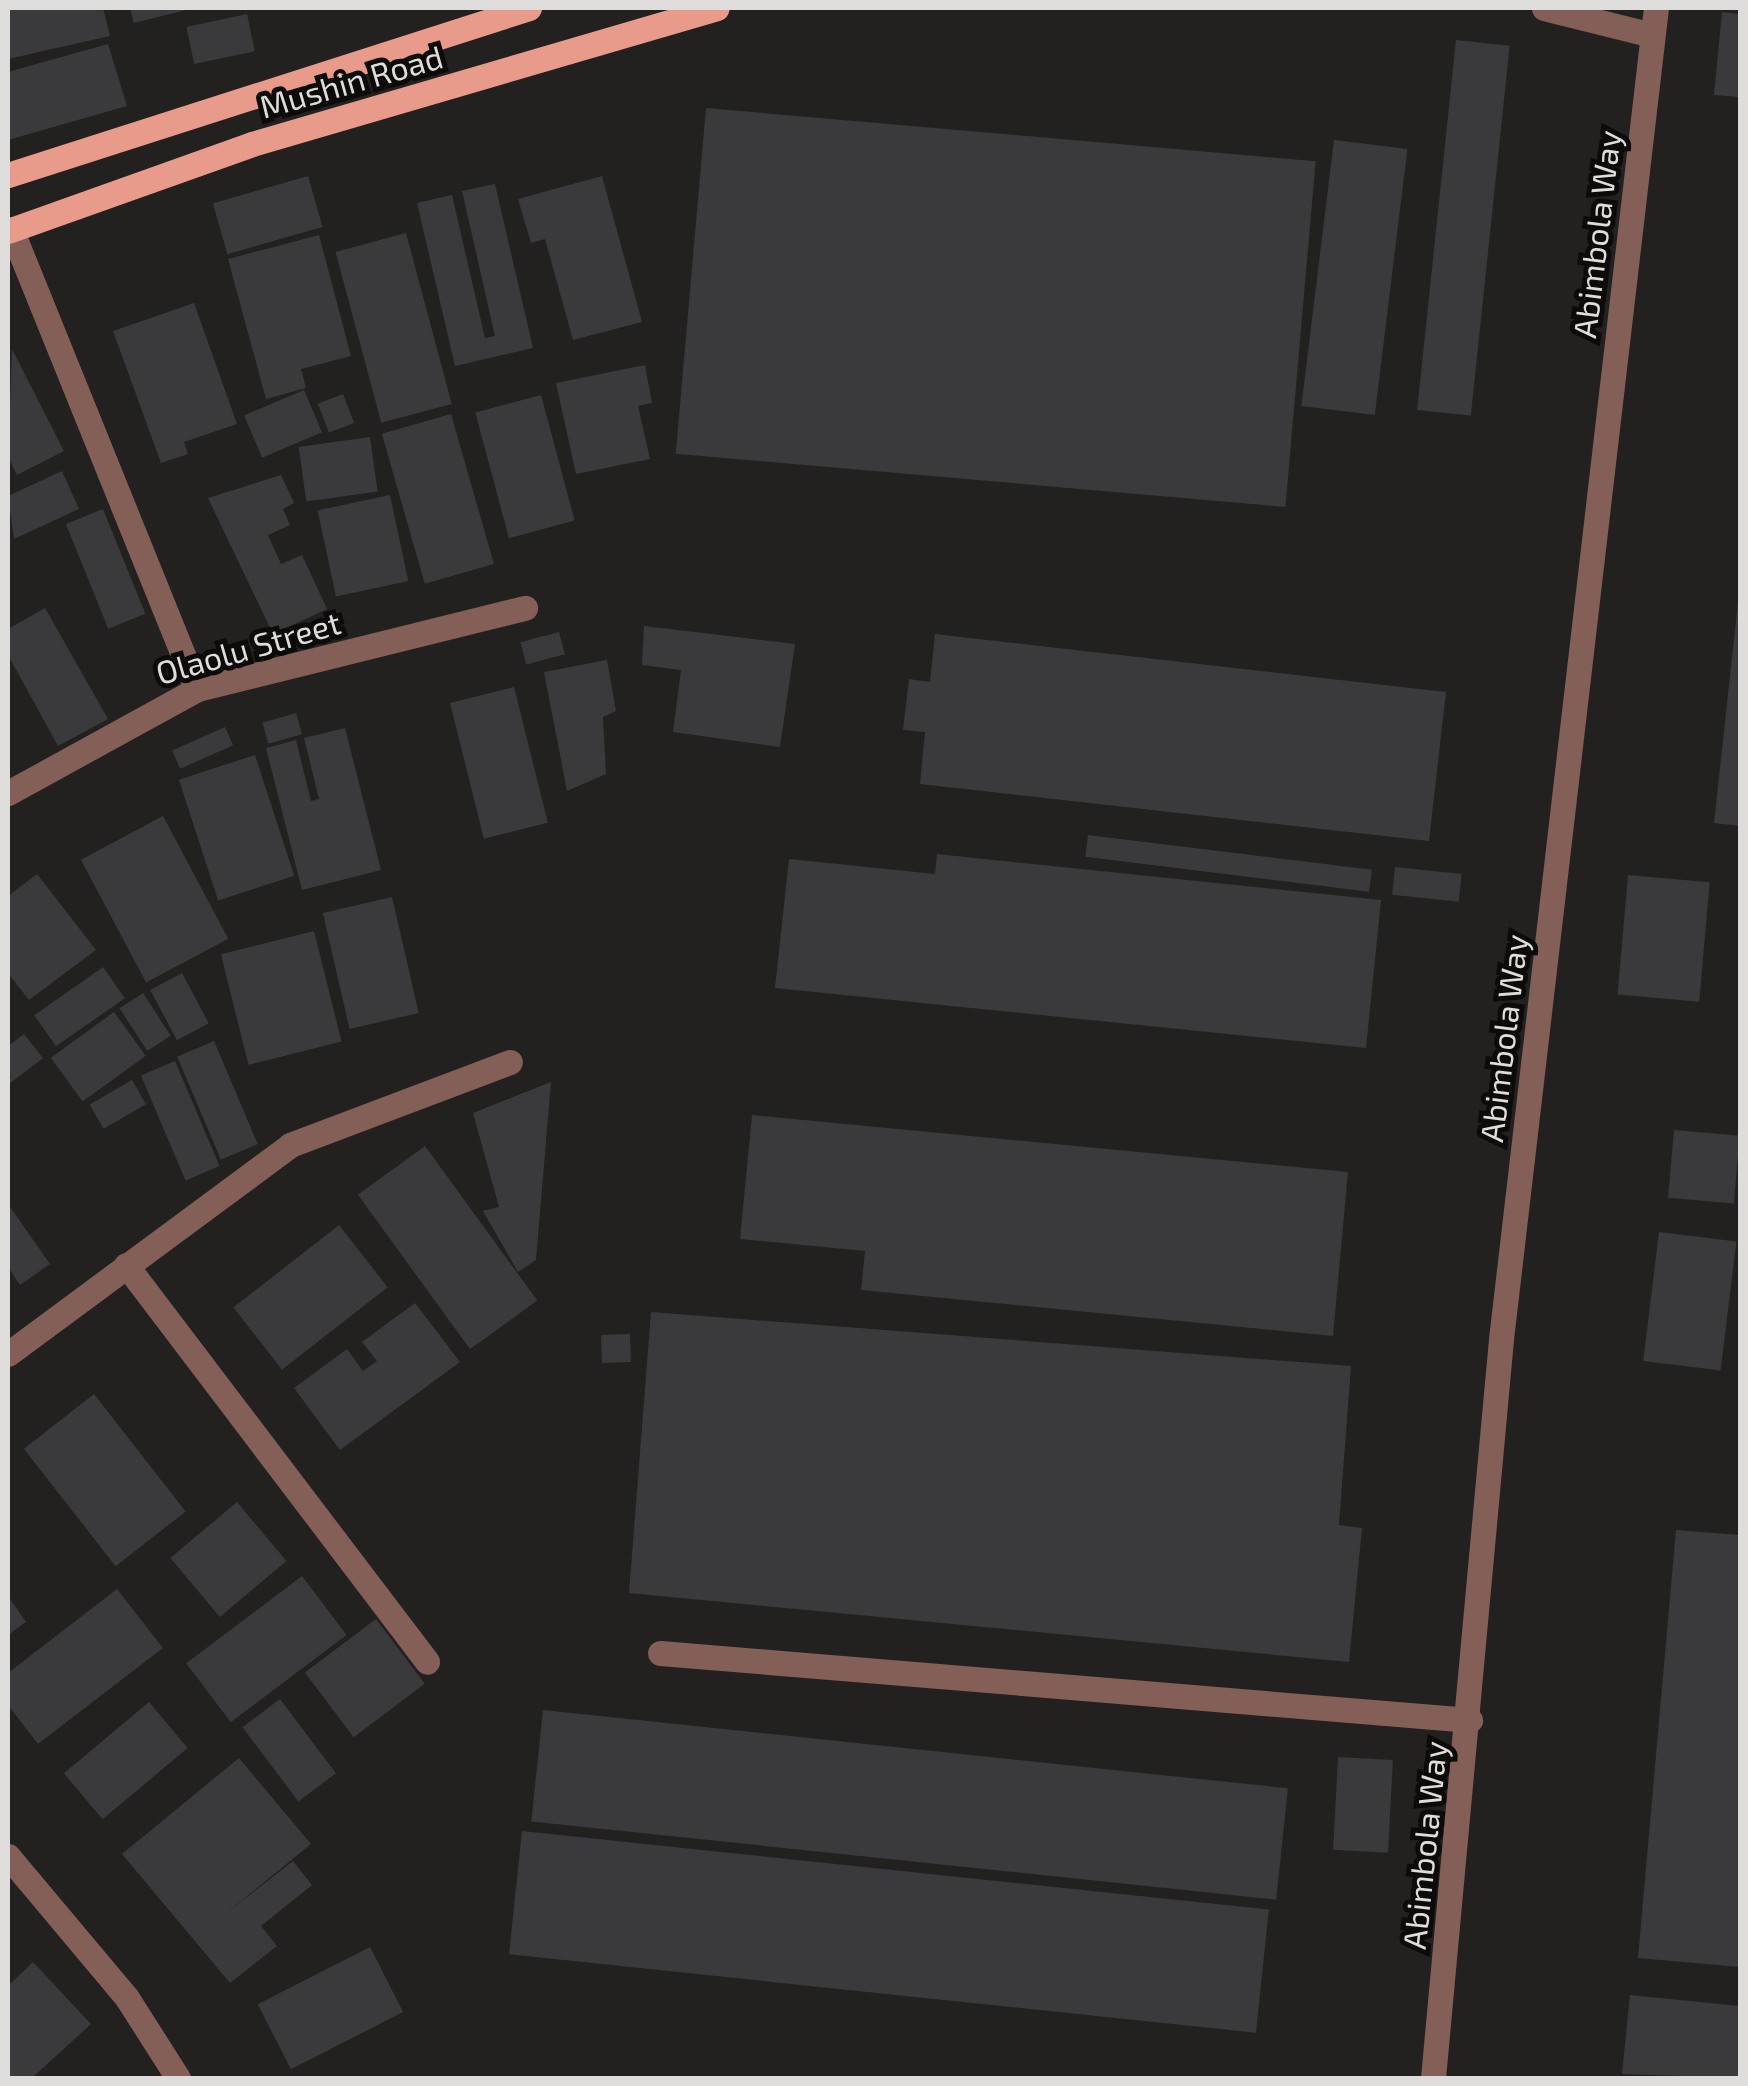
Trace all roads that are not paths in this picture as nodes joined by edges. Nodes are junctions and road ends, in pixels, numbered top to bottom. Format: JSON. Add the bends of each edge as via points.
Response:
{"nodes":[{"id":1,"x":530,"y":8,"type":"edge"},
{"id":2,"x":717,"y":8,"type":"edge"},
{"id":3,"x":1544,"y":8,"type":"edge"},
{"id":4,"x":1656,"y":8,"type":"edge"},
{"id":5,"x":1652,"y":35,"type":"junction"},
{"id":6,"x":8,"y":174,"type":"edge"},
{"id":7,"x":9,"y":230,"type":"edge"},
{"id":8,"x":525,"y":608,"type":"dead end"},
{"id":9,"x":197,"y":689,"type":"junction"},
{"id":10,"x":8,"y":794,"type":"edge"},
{"id":11,"x":510,"y":1062,"type":"dead end"},
{"id":12,"x":126,"y":1265,"type":"junction"},
{"id":13,"x":8,"y":1354,"type":"edge"},
{"id":14,"x":660,"y":1653,"type":"dead end"},
{"id":15,"x":427,"y":1662,"type":"dead end"},
{"id":16,"x":1470,"y":1720,"type":"junction"},
{"id":17,"x":8,"y":1856,"type":"edge"},
{"id":18,"x":178,"y":2078,"type":"edge"},
{"id":19,"x":1434,"y":2078,"type":"edge"}],
"edges":[{"from":1,"to":6,"type":"main road","name":"Mushin Road"},
{"from":2,"to":7,"type":"main road","name":"Mushin Road","via":[[252,144]]},
{"from":3,"to":5,"type":"street"},
{"from":4,"to":5,"type":"street","name":"Abimbola Way"},
{"from":5,"to":16,"type":"street","name":"Abimbola Way","via":[[1501,1339]]},
{"from":7,"to":9,"type":"street"},
{"from":8,"to":9,"type":"street","name":"Olaolu Street"},
{"from":9,"to":10,"type":"street","name":"Olaolu Street"},
{"from":11,"to":12,"type":"street","via":[[290,1145]]},
{"from":12,"to":13,"type":"street"},
{"from":12,"to":15,"type":"street"},
{"from":14,"to":16,"type":"street"},
{"from":16,"to":19,"type":"street","name":"Abimbola Way"},
{"from":17,"to":18,"type":"street","via":[[127,1998]]}]}
